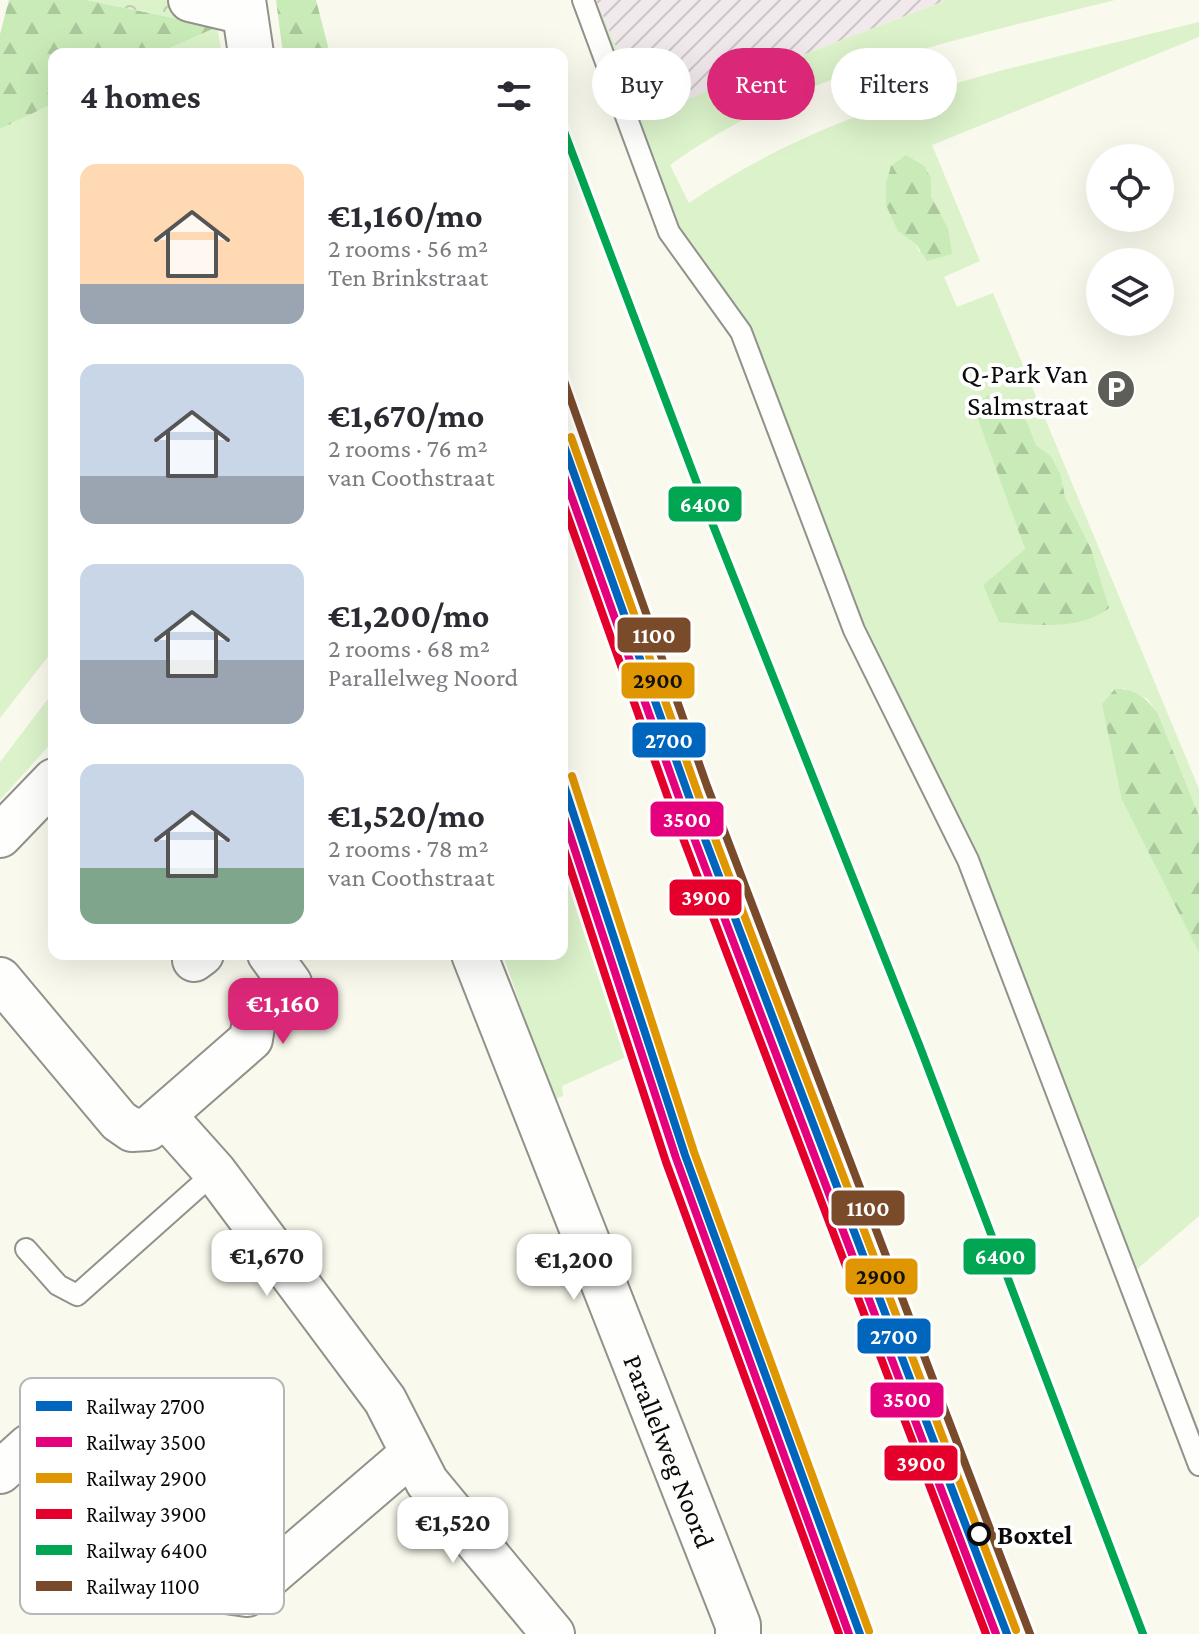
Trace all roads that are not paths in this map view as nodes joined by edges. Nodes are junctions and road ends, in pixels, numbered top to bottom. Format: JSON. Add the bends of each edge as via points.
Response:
{"nodes":[{"id":1,"x":190,"y":0,"type":"edge"},
{"id":2,"x":583,"y":0,"type":"edge"},
{"id":3,"x":246,"y":22,"type":"edge"},
{"id":4,"x":48,"y":786,"type":"edge"},
{"id":5,"x":0,"y":836,"type":"edge"},
{"id":6,"x":273,"y":960,"type":"edge"},
{"id":7,"x":476,"y":960,"type":"edge"},
{"id":8,"x":0,"y":979,"type":"edge"},
{"id":9,"x":165,"y":1116,"type":"junction"},
{"id":10,"x":215,"y":1172,"type":"junction"},
{"id":11,"x":26,"y":1249,"type":"dead end"},
{"id":12,"x":20,"y":1454,"type":"edge"},
{"id":13,"x":410,"y":1455,"type":"junction"},
{"id":14,"x":1199,"y":1465,"type":"edge"},
{"id":15,"x":0,"y":1472,"type":"edge"},
{"id":16,"x":284,"y":1563,"type":"edge"},
{"id":17,"x":553,"y":1634,"type":"edge"},
{"id":18,"x":738,"y":1634,"type":"edge"}],
"edges":[{"from":1,"to":3,"type":"street"},
{"from":2,"to":14,"type":"lane","via":[[669,232],[741,332],[854,630],[968,860]]},
{"from":4,"to":5,"type":"street"},
{"from":6,"to":9,"type":"street","via":[[290,983],[255,1014],[251,1039]]},
{"from":7,"to":18,"type":"street","name":"Parallelweg Noord"},
{"from":8,"to":9,"type":"street","via":[[119,1121],[132,1130],[148,1129]]},
{"from":9,"to":10,"type":"street"},
{"from":10,"to":11,"type":"lane","via":[[77,1295],[58,1285]]},
{"from":10,"to":13,"type":"street","via":[[385,1400]]},
{"from":12,"to":15,"type":"street"},
{"from":13,"to":16,"type":"street"},
{"from":13,"to":17,"type":"street"}]}
